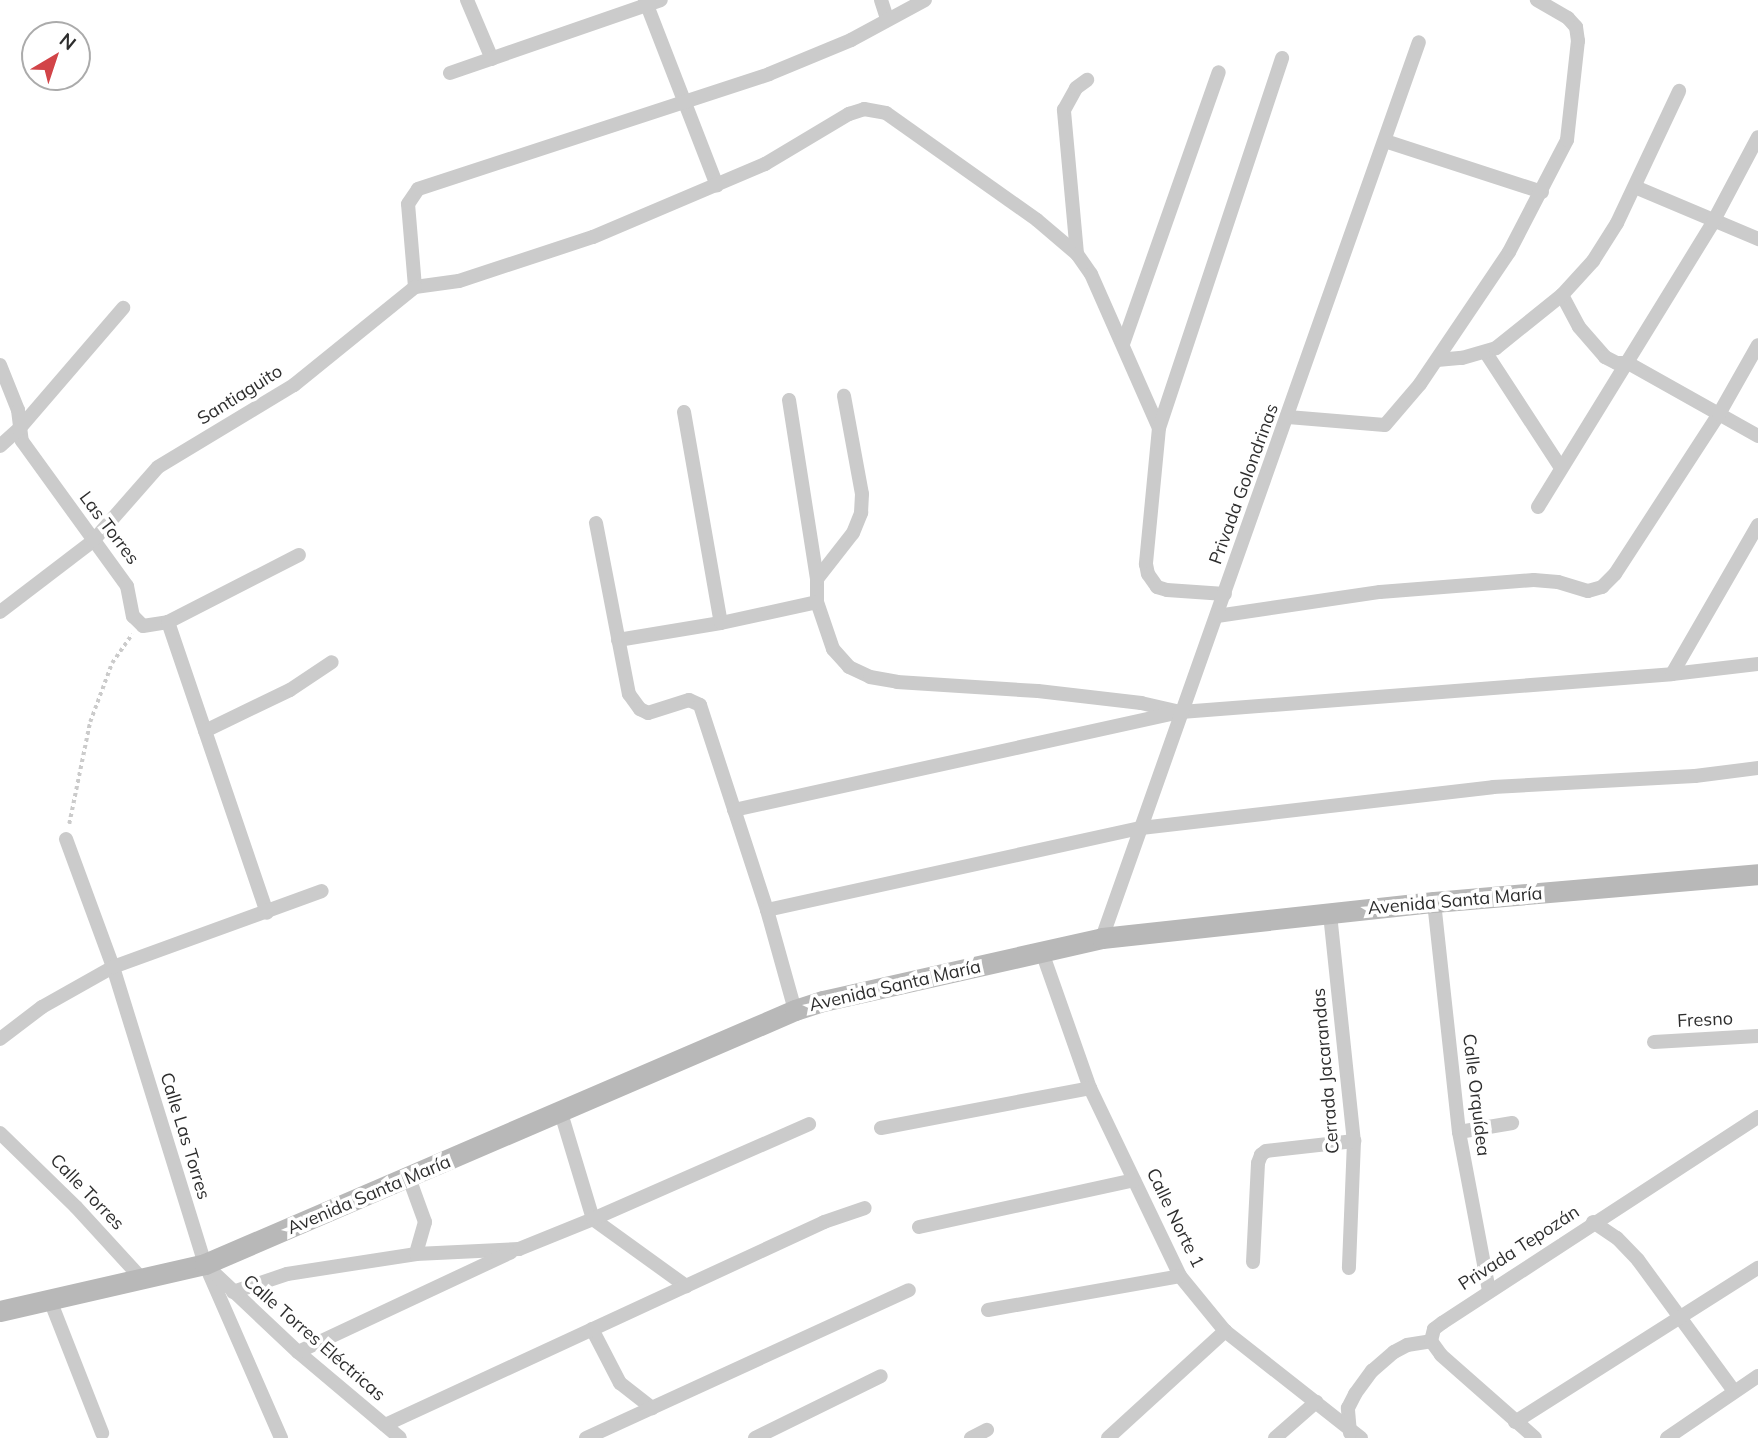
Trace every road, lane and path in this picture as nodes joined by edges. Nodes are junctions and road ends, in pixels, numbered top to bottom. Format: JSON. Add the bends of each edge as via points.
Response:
{"nodes":[{"id":1,"x":467,"y":0,"type":"edge"},
{"id":2,"x":881,"y":0,"type":"edge"},
{"id":3,"x":925,"y":0,"type":"edge"},
{"id":4,"x":1537,"y":0,"type":"edge"},
{"id":5,"x":651,"y":2,"type":"edge"},
{"id":6,"x":887,"y":19,"type":"junction"},
{"id":7,"x":1419,"y":42,"type":"dead end"},
{"id":8,"x":492,"y":58,"type":"junction"},
{"id":9,"x":1282,"y":58,"type":"dead end"},
{"id":10,"x":1219,"y":72,"type":"dead end"},
{"id":11,"x":450,"y":73,"type":"dead end"},
{"id":12,"x":1087,"y":80,"type":"dead end"},
{"id":13,"x":1679,"y":91,"type":"dead end"},
{"id":14,"x":685,"y":102,"type":"junction"},
{"id":15,"x":1758,"y":137,"type":"edge"},
{"id":16,"x":1385,"y":141,"type":"junction"},
{"id":17,"x":717,"y":186,"type":"junction"},
{"id":18,"x":1635,"y":187,"type":"junction"},
{"id":19,"x":1542,"y":192,"type":"junction"},
{"id":20,"x":1713,"y":222,"type":"junction"},
{"id":21,"x":1758,"y":239,"type":"edge"},
{"id":22,"x":1077,"y":254,"type":"junction"},
{"id":23,"x":415,"y":287,"type":"junction"},
{"id":24,"x":1562,"y":295,"type":"junction"},
{"id":25,"x":123,"y":308,"type":"dead end"},
{"id":26,"x":1123,"y":344,"type":"junction"},
{"id":27,"x":1758,"y":345,"type":"edge"},
{"id":28,"x":1486,"y":353,"type":"junction"},
{"id":29,"x":1437,"y":360,"type":"junction"},
{"id":30,"x":1628,"y":363,"type":"junction"},
{"id":31,"x":0,"y":365,"type":"edge"},
{"id":32,"x":844,"y":396,"type":"dead end"},
{"id":33,"x":789,"y":400,"type":"dead end"},
{"id":34,"x":684,"y":412,"type":"dead end"},
{"id":35,"x":1719,"y":414,"type":"junction"},
{"id":36,"x":1288,"y":417,"type":"junction"},
{"id":37,"x":1159,"y":428,"type":"junction"},
{"id":38,"x":19,"y":429,"type":"junction"},
{"id":39,"x":1758,"y":436,"type":"edge"},
{"id":40,"x":0,"y":446,"type":"edge"},
{"id":41,"x":1561,"y":468,"type":"junction"},
{"id":42,"x":1538,"y":508,"type":"dead end"},
{"id":43,"x":596,"y":523,"type":"dead end"},
{"id":44,"x":1757,"y":527,"type":"edge"},
{"id":45,"x":93,"y":541,"type":"junction"},
{"id":46,"x":299,"y":555,"type":"dead end"},
{"id":47,"x":817,"y":579,"type":"junction"},
{"id":48,"x":1225,"y":594,"type":"junction"},
{"id":49,"x":817,"y":602,"type":"junction"},
{"id":50,"x":0,"y":612,"type":"edge"},
{"id":51,"x":1217,"y":616,"type":"junction"},
{"id":52,"x":168,"y":622,"type":"junction"},
{"id":53,"x":721,"y":623,"type":"junction"},
{"id":54,"x":139,"y":624,"type":"junction"},
{"id":55,"x":618,"y":640,"type":"junction"},
{"id":56,"x":332,"y":662,"type":"dead end"},
{"id":57,"x":1758,"y":664,"type":"edge"},
{"id":58,"x":1672,"y":674,"type":"junction"},
{"id":59,"x":1181,"y":712,"type":"junction"},
{"id":60,"x":205,"y":732,"type":"junction"},
{"id":61,"x":1758,"y":768,"type":"edge"},
{"id":62,"x":734,"y":810,"type":"junction"},
{"id":63,"x":1141,"y":828,"type":"junction"},
{"id":64,"x":66,"y":839,"type":"joint"},
{"id":65,"x":1758,"y":874,"type":"edge"},
{"id":66,"x":322,"y":891,"type":"dead end"},
{"id":67,"x":1434,"y":902,"type":"junction"},
{"id":68,"x":767,"y":910,"type":"junction"},
{"id":69,"x":267,"y":913,"type":"junction"},
{"id":70,"x":1330,"y":914,"type":"junction"},
{"id":71,"x":1102,"y":938,"type":"junction"},
{"id":72,"x":1042,"y":952,"type":"junction"},
{"id":73,"x":113,"y":967,"type":"junction"},
{"id":74,"x":795,"y":1010,"type":"junction"},
{"id":75,"x":1758,"y":1036,"type":"edge"},
{"id":76,"x":0,"y":1039,"type":"edge"},
{"id":77,"x":1654,"y":1042,"type":"dead end"},
{"id":78,"x":1090,"y":1088,"type":"junction"},
{"id":79,"x":561,"y":1113,"type":"junction"},
{"id":80,"x":1758,"y":1117,"type":"edge"},
{"id":81,"x":1512,"y":1123,"type":"dead end"},
{"id":82,"x":809,"y":1124,"type":"dead end"},
{"id":83,"x":881,"y":1128,"type":"dead end"},
{"id":84,"x":1460,"y":1132,"type":"junction"},
{"id":85,"x":0,"y":1133,"type":"edge"},
{"id":86,"x":1354,"y":1141,"type":"junction"},
{"id":87,"x":409,"y":1178,"type":"junction"},
{"id":88,"x":1134,"y":1180,"type":"junction"},
{"id":89,"x":864,"y":1208,"type":"dead end"},
{"id":90,"x":593,"y":1219,"type":"junction"},
{"id":91,"x":1593,"y":1222,"type":"junction"},
{"id":92,"x":919,"y":1227,"type":"dead end"},
{"id":93,"x":519,"y":1249,"type":"junction"},
{"id":94,"x":416,"y":1254,"type":"junction"},
{"id":95,"x":1253,"y":1262,"type":"dead end"},
{"id":96,"x":205,"y":1265,"type":"junction"},
{"id":97,"x":1349,"y":1268,"type":"dead end"},
{"id":98,"x":1758,"y":1268,"type":"edge"},
{"id":99,"x":1180,"y":1276,"type":"junction"},
{"id":100,"x":143,"y":1280,"type":"junction"},
{"id":101,"x":686,"y":1286,"type":"junction"},
{"id":102,"x":909,"y":1290,"type":"dead end"},
{"id":103,"x":1489,"y":1291,"type":"junction"},
{"id":104,"x":233,"y":1292,"type":"junction"},
{"id":105,"x":50,"y":1300,"type":"junction"},
{"id":106,"x":988,"y":1310,"type":"dead end"},
{"id":107,"x":0,"y":1311,"type":"edge"},
{"id":108,"x":1678,"y":1317,"type":"junction"},
{"id":109,"x":592,"y":1329,"type":"junction"},
{"id":110,"x":1225,"y":1331,"type":"junction"},
{"id":111,"x":1431,"y":1341,"type":"junction"},
{"id":112,"x":298,"y":1352,"type":"junction"},
{"id":113,"x":1758,"y":1376,"type":"edge"},
{"id":114,"x":881,"y":1377,"type":"dead end"},
{"id":115,"x":1733,"y":1390,"type":"junction"},
{"id":116,"x":1316,"y":1402,"type":"junction"},
{"id":117,"x":652,"y":1408,"type":"junction"},
{"id":118,"x":1515,"y":1422,"type":"junction"},
{"id":119,"x":384,"y":1425,"type":"junction"},
{"id":120,"x":987,"y":1430,"type":"dead end"},
{"id":121,"x":102,"y":1433,"type":"dead end"},
{"id":122,"x":1354,"y":1435,"type":"edge"},
{"id":123,"x":281,"y":1437,"type":"edge"},
{"id":124,"x":400,"y":1438,"type":"edge"},
{"id":125,"x":586,"y":1438,"type":"edge"},
{"id":126,"x":755,"y":1438,"type":"edge"},
{"id":127,"x":971,"y":1438,"type":"edge"},
{"id":128,"x":1108,"y":1438,"type":"edge"},
{"id":129,"x":1275,"y":1438,"type":"edge"},
{"id":130,"x":1535,"y":1438,"type":"edge"},
{"id":131,"x":1667,"y":1438,"type":"edge"}],
"edges":[{"from":1,"to":8,"type":"street"},
{"from":2,"to":6,"type":"street"},
{"from":3,"to":6,"type":"street"},
{"from":4,"to":19,"type":"street","via":[[1568,18],[1576,27],[1578,41],[1567,140]]},
{"from":5,"to":8,"type":"street"},
{"from":5,"to":14,"type":"street"},
{"from":6,"to":14,"type":"street","via":[[792,65]]},
{"from":7,"to":16,"type":"street","name":"Privada Golondrinas"},
{"from":8,"to":11,"type":"street"},
{"from":9,"to":37,"type":"street"},
{"from":10,"to":26,"type":"street"},
{"from":12,"to":22,"type":"street","via":[[1076,88],[1064,110]]},
{"from":13,"to":18,"type":"street"},
{"from":14,"to":17,"type":"street"},
{"from":14,"to":23,"type":"street","via":[[427,184],[412,194],[408,204]]},
{"from":15,"to":20,"type":"street"},
{"from":16,"to":19,"type":"street"},
{"from":16,"to":36,"type":"street","name":"Privada Golondrinas"},
{"from":17,"to":22,"type":"street","via":[[765,164],[849,114],[874,109],[916,133]]},
{"from":17,"to":23,"type":"street","via":[[593,237],[459,281]]},
{"from":18,"to":20,"type":"street"},
{"from":18,"to":24,"type":"street","via":[[1606,243]]},
{"from":19,"to":29,"type":"street","via":[[1509,252]]},
{"from":20,"to":21,"type":"street"},
{"from":20,"to":30,"type":"street"},
{"from":22,"to":26,"type":"street"},
{"from":23,"to":45,"type":"street","name":"Santiaguito","via":[[294,385],[158,467]]},
{"from":24,"to":28,"type":"street"},
{"from":24,"to":30,"type":"street","via":[[1595,349],[1617,363]]},
{"from":25,"to":38,"type":"street"},
{"from":26,"to":37,"type":"street"},
{"from":27,"to":35,"type":"street"},
{"from":28,"to":29,"type":"street"},
{"from":28,"to":41,"type":"street"},
{"from":29,"to":36,"type":"street","via":[[1385,425]]},
{"from":30,"to":35,"type":"street"},
{"from":30,"to":41,"type":"street"},
{"from":31,"to":38,"type":"street","name":"Las Torres","via":[[18,410]]},
{"from":32,"to":47,"type":"street","via":[[862,494],[861,513],[853,533]]},
{"from":33,"to":47,"type":"street"},
{"from":34,"to":53,"type":"street"},
{"from":35,"to":39,"type":"street"},
{"from":35,"to":51,"type":"street","via":[[1602,587],[1588,591],[1534,580],[1381,592]]},
{"from":36,"to":48,"type":"street","name":"Privada Golondrinas"},
{"from":37,"to":48,"type":"street","via":[[1148,574],[1157,587],[1167,590]]},
{"from":38,"to":40,"type":"street"},
{"from":38,"to":45,"type":"street","name":"Las Torres","via":[[26,447]]},
{"from":41,"to":42,"type":"street"},
{"from":43,"to":55,"type":"street"},
{"from":44,"to":58,"type":"street"},
{"from":45,"to":50,"type":"street","name":"Santiaguito"},
{"from":45,"to":54,"type":"street","name":"Las Torres","via":[[127,586]]},
{"from":46,"to":52,"type":"street"},
{"from":47,"to":49,"type":"street"},
{"from":48,"to":51,"type":"street","name":"Privada Golondrinas"},
{"from":49,"to":53,"type":"street"},
{"from":49,"to":59,"type":"street","via":[[833,649],[849,667],[870,677],[1128,701]]},
{"from":51,"to":59,"type":"street","name":"Privada Golondrinas"},
{"from":52,"to":54,"type":"street","via":[[148,627]]},
{"from":52,"to":60,"type":"street"},
{"from":53,"to":55,"type":"street"},
{"from":54,"to":64,"type":"path","via":[[112,663],[90,722]]},
{"from":55,"to":62,"type":"street","via":[[629,694],[640,709],[648,713],[689,700],[700,705]]},
{"from":56,"to":60,"type":"street","via":[[290,690]]},
{"from":57,"to":58,"type":"street"},
{"from":58,"to":59,"type":"street"},
{"from":59,"to":62,"type":"street"},
{"from":59,"to":63,"type":"street","name":"Privada Golondrinas"},
{"from":60,"to":69,"type":"street"},
{"from":61,"to":63,"type":"street","via":[[1493,787]]},
{"from":62,"to":68,"type":"street"},
{"from":63,"to":68,"type":"street"},
{"from":63,"to":71,"type":"street","name":"Privada Golondrinas"},
{"from":64,"to":73,"type":"street","name":"Calle Las Torres"},
{"from":65,"to":67,"type":"main road","name":"Avenida Santa María"},
{"from":66,"to":69,"type":"street"},
{"from":67,"to":70,"type":"main road","name":"Avenida Santa María"},
{"from":67,"to":84,"type":"street","name":"Calle Orquídea"},
{"from":68,"to":74,"type":"street"},
{"from":69,"to":73,"type":"street"},
{"from":70,"to":71,"type":"main road","name":"Avenida Santa María"},
{"from":70,"to":86,"type":"street","name":"Cerrada Jacarandas"},
{"from":71,"to":72,"type":"main road","name":"Avenida Santa María"},
{"from":72,"to":74,"type":"main road","name":"Avenida Santa María"},
{"from":72,"to":78,"type":"street","name":"Calle Norte 1"},
{"from":73,"to":76,"type":"street","via":[[41,1007]]},
{"from":73,"to":96,"type":"street","name":"Calle Las Torres"},
{"from":74,"to":79,"type":"main road","name":"Avenida Santa María"},
{"from":75,"to":77,"type":"street","name":"Fresno"},
{"from":78,"to":83,"type":"street"},
{"from":78,"to":88,"type":"street","name":"Calle Norte 1"},
{"from":79,"to":87,"type":"main road","name":"Avenida Santa María"},
{"from":79,"to":90,"type":"street"},
{"from":80,"to":91,"type":"street","name":"Privada Tepozán"},
{"from":81,"to":84,"type":"street"},
{"from":82,"to":90,"type":"street"},
{"from":84,"to":103,"type":"street","name":"Calle Orquídea"},
{"from":85,"to":100,"type":"street","name":"Calle Torres"},
{"from":86,"to":95,"type":"street","via":[[1261,1155]]},
{"from":86,"to":97,"type":"street","name":"Cerrada Jacarandas"},
{"from":87,"to":94,"type":"street","via":[[425,1222]]},
{"from":87,"to":96,"type":"main road","name":"Avenida Santa María"},
{"from":88,"to":92,"type":"street"},
{"from":88,"to":99,"type":"street","name":"Calle Norte 1"},
{"from":89,"to":101,"type":"street"},
{"from":90,"to":93,"type":"street"},
{"from":90,"to":101,"type":"street"},
{"from":91,"to":103,"type":"street","name":"Privada Tepozán"},
{"from":91,"to":108,"type":"street","via":[[1638,1260]]},
{"from":93,"to":94,"type":"street"},
{"from":93,"to":112,"type":"street"},
{"from":94,"to":104,"type":"street","via":[[287,1274]]},
{"from":96,"to":100,"type":"main road","name":"Avenida Santa María"},
{"from":96,"to":104,"type":"street","name":"Calle Torres Eléctricas"},
{"from":96,"to":123,"type":"street","name":"Calle Las Torres"},
{"from":98,"to":108,"type":"street"},
{"from":99,"to":106,"type":"street"},
{"from":99,"to":110,"type":"street","name":"Calle Norte 1"},
{"from":100,"to":105,"type":"main road","name":"Avenida Santa María"},
{"from":101,"to":109,"type":"street"},
{"from":102,"to":117,"type":"street"},
{"from":103,"to":111,"type":"street","name":"Privada Tepozán","via":[[1434,1329]]},
{"from":104,"to":112,"type":"street","name":"Calle Torres Eléctricas"},
{"from":105,"to":107,"type":"main road","name":"Avenida Santa María"},
{"from":105,"to":121,"type":"street"},
{"from":108,"to":115,"type":"street"},
{"from":108,"to":118,"type":"street"},
{"from":109,"to":117,"type":"street","via":[[620,1383]]},
{"from":109,"to":119,"type":"street"},
{"from":110,"to":116,"type":"street","name":"Calle Norte 1"},
{"from":110,"to":128,"type":"street"},
{"from":111,"to":118,"type":"street","via":[[1441,1356]]},
{"from":111,"to":122,"type":"street","via":[[1407,1345],[1372,1371],[1348,1408]]},
{"from":112,"to":119,"type":"street","name":"Calle Torres Eléctricas"},
{"from":113,"to":115,"type":"street"},
{"from":114,"to":126,"type":"street"},
{"from":115,"to":131,"type":"street"},
{"from":116,"to":122,"type":"street","name":"Calle Norte 1"},
{"from":116,"to":129,"type":"street"},
{"from":117,"to":125,"type":"street"},
{"from":118,"to":130,"type":"street"},
{"from":119,"to":124,"type":"street","name":"Calle Torres Eléctricas"},
{"from":120,"to":127,"type":"street"}]}
